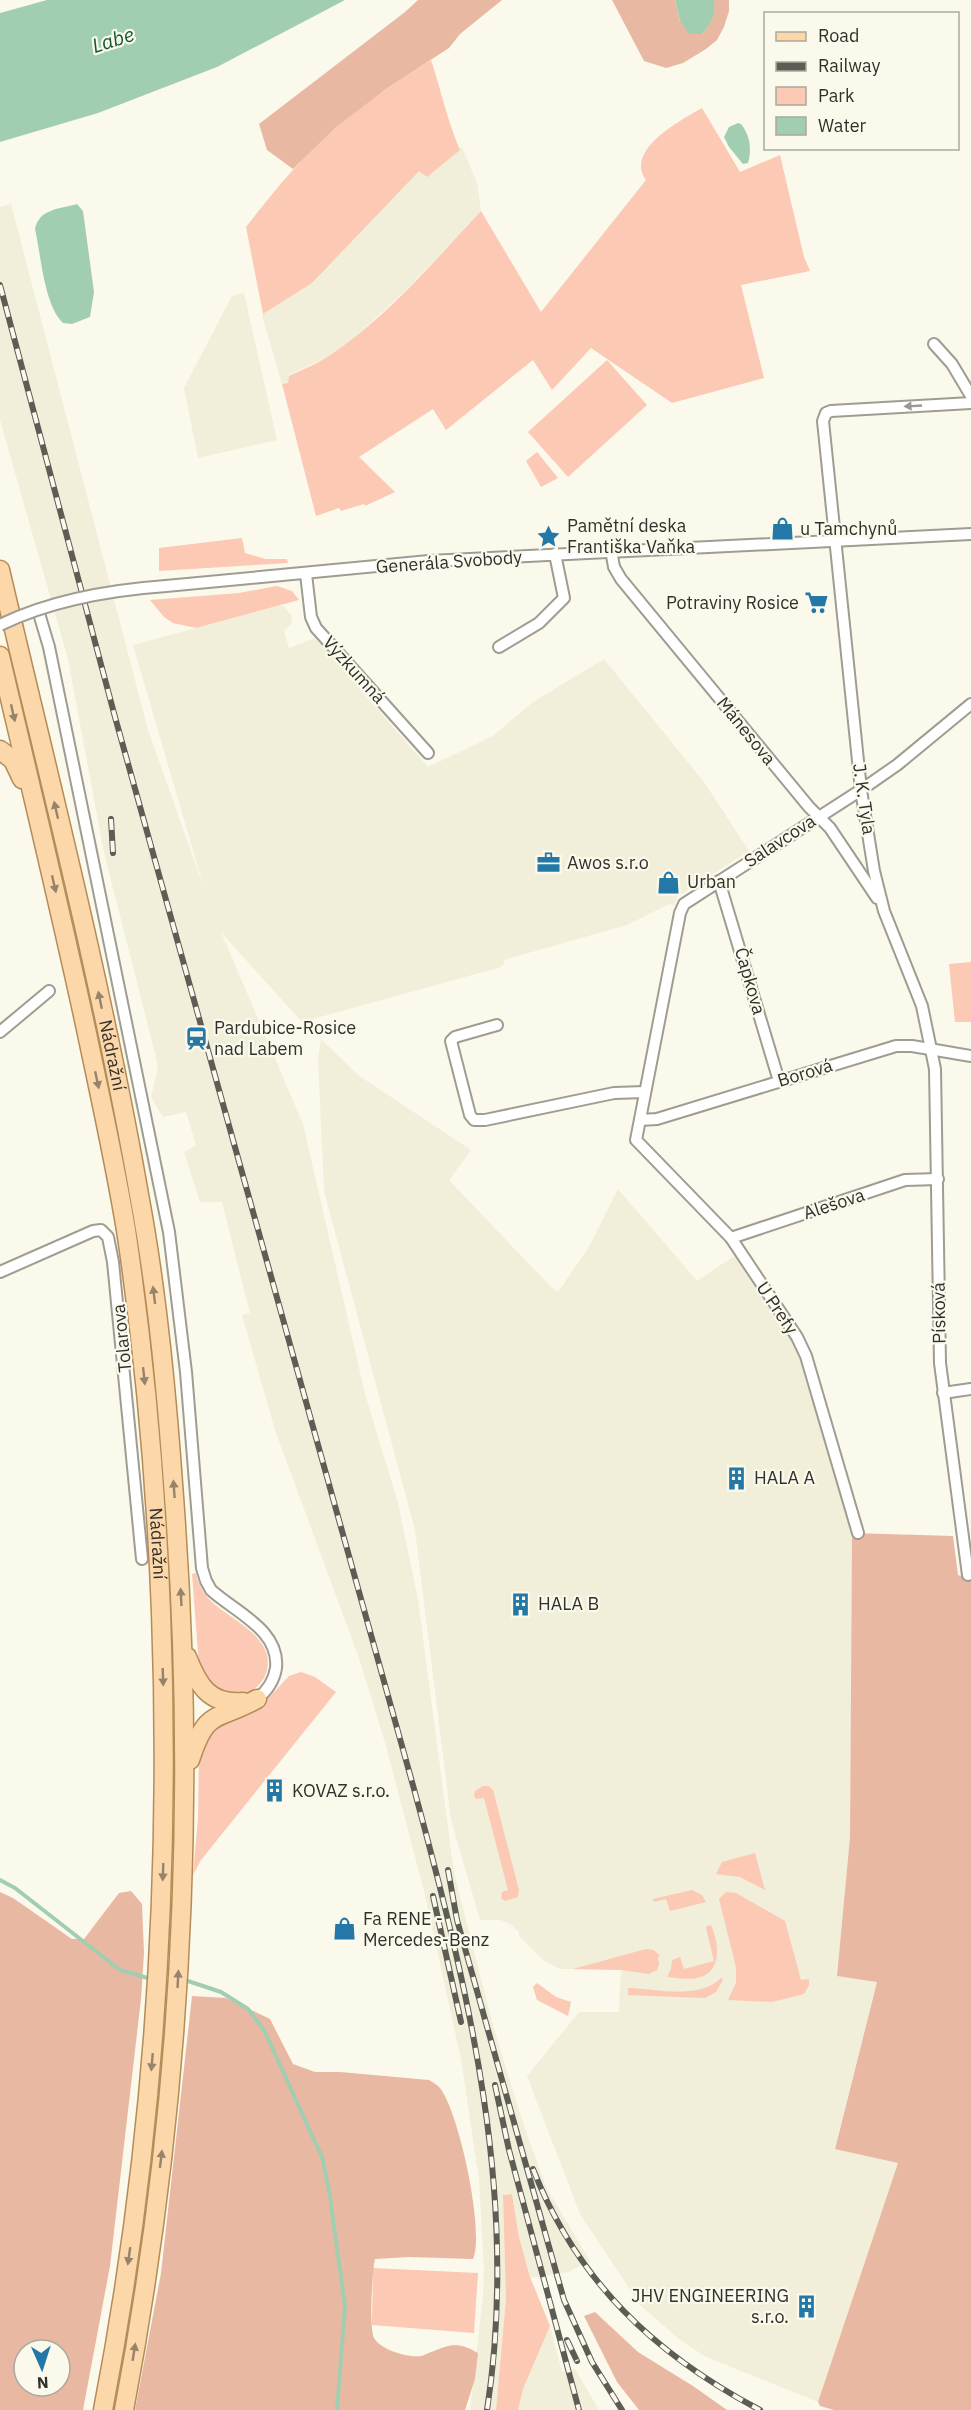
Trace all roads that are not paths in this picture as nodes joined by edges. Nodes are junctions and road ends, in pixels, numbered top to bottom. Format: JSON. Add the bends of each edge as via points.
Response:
{"nodes":[{"id":1,"x":934,"y":344,"type":"dead end"},
{"id":2,"x":971,"y":396,"type":"edge"},
{"id":3,"x":971,"y":403,"type":"edge"},
{"id":4,"x":971,"y":534,"type":"edge"},
{"id":5,"x":834,"y":540,"type":"junction"},
{"id":6,"x":611,"y":550,"type":"junction"},
{"id":7,"x":555,"y":554,"type":"junction"},
{"id":8,"x":0,"y":570,"type":"edge"},
{"id":9,"x":306,"y":574,"type":"junction"},
{"id":10,"x":38,"y":610,"type":"junction"},
{"id":11,"x":0,"y":625,"type":"edge"},
{"id":12,"x":499,"y":647,"type":"dead end"},
{"id":13,"x":0,"y":656,"type":"edge"},
{"id":14,"x":971,"y":704,"type":"edge"},
{"id":15,"x":0,"y":750,"type":"edge"},
{"id":16,"x":428,"y":753,"type":"dead end"},
{"id":17,"x":861,"y":790,"type":"junction"},
{"id":18,"x":36,"y":807,"type":"junction"},
{"id":19,"x":819,"y":816,"type":"junction"},
{"id":20,"x":719,"y":881,"type":"junction"},
{"id":21,"x":884,"y":911,"type":"junction"},
{"id":22,"x":49,"y":991,"type":"dead end"},
{"id":23,"x":497,"y":1025,"type":"dead end"},
{"id":24,"x":0,"y":1032,"type":"edge"},
{"id":25,"x":931,"y":1050,"type":"junction"},
{"id":26,"x":971,"y":1056,"type":"edge"},
{"id":27,"x":779,"y":1081,"type":"junction"},
{"id":28,"x":645,"y":1092,"type":"junction"},
{"id":29,"x":640,"y":1120,"type":"junction"},
{"id":30,"x":938,"y":1179,"type":"junction"},
{"id":31,"x":731,"y":1238,"type":"junction"},
{"id":32,"x":0,"y":1272,"type":"edge"},
{"id":33,"x":971,"y":1389,"type":"edge"},
{"id":34,"x":943,"y":1393,"type":"junction"},
{"id":35,"x":858,"y":1533,"type":"dead end"},
{"id":36,"x":142,"y":1559,"type":"dead end"},
{"id":37,"x":968,"y":1575,"type":"dead end"},
{"id":38,"x":183,"y":1646,"type":"junction"},
{"id":39,"x":257,"y":1699,"type":"junction"},
{"id":40,"x":184,"y":1776,"type":"junction"},
{"id":41,"x":103,"y":2410,"type":"edge"},
{"id":42,"x":124,"y":2410,"type":"edge"}],
"edges":[{"from":1,"to":2,"type":"street","via":[[952,364]]},
{"from":3,"to":5,"type":"street","name":"J. K. Tyla","one_way":true,"via":[[826,412],[823,421]]},
{"from":4,"to":5,"type":"street","name":"Generála Svobody"},
{"from":5,"to":6,"type":"street","name":"Generála Svobody"},
{"from":5,"to":17,"type":"street","name":"J. K. Tyla"},
{"from":6,"to":7,"type":"street","name":"Generála Svobody"},
{"from":6,"to":19,"type":"street","name":"Mánesova","via":[[621,579]]},
{"from":7,"to":9,"type":"street","name":"Generála Svobody"},
{"from":7,"to":12,"type":"street","via":[[564,594],[562,601],[539,623]]},
{"from":38,"to":8,"type":"main road","name":"Nádražní","one_way":true,"via":[[165,1389],[141,1201],[93,968]]},
{"from":9,"to":10,"type":"street","name":"Generála Svobody","bridge":true,"via":[[110,592]]},
{"from":9,"to":16,"type":"street","name":"Výzkumná","via":[[316,628]]},
{"from":10,"to":11,"type":"street","name":"Generála Svobody","bridge":true},
{"from":10,"to":39,"type":"street","via":[[49,647],[169,1232],[186,1372],[202,1568],[211,1590],[261,1630],[272,1644],[275,1674]]},
{"from":13,"to":18,"type":"main road","name":"Nádražní","one_way":true},
{"from":14,"to":17,"type":"street","name":"Salavcova"},
{"from":15,"to":18,"type":"main road","via":[[13,760]]},
{"from":17,"to":19,"type":"street","name":"Salavcova"},
{"from":17,"to":21,"type":"street","name":"J. K. Tyla"},
{"from":18,"to":41,"type":"main road","name":"Nádražní","one_way":true,"via":[[100,1095],[126,1235],[152,1463],[161,1618],[165,1767],[157,2004],[134,2222]]},
{"from":19,"to":20,"type":"street","name":"Salavcova"},
{"from":19,"to":21,"type":"street","name":"Mánesova"},
{"from":20,"to":27,"type":"street","name":"Čapkova"},
{"from":20,"to":28,"type":"street","name":"Salavcova","via":[[688,900],[680,913]]},
{"from":21,"to":25,"type":"street","name":"J. K. Tyla","via":[[922,1006]]},
{"from":22,"to":24,"type":"street"},
{"from":23,"to":28,"type":"street","via":[[451,1041],[474,1120],[614,1092]]},
{"from":25,"to":26,"type":"street","name":"Borová"},
{"from":25,"to":27,"type":"street","name":"Borová","via":[[896,1046]]},
{"from":25,"to":30,"type":"street","name":"Písková","via":[[936,1081]]},
{"from":27,"to":29,"type":"street","name":"Borová","via":[[657,1119]]},
{"from":28,"to":29,"type":"street","name":"Salavcova"},
{"from":29,"to":31,"type":"street","name":"U Prefy","via":[[638,1143]]},
{"from":30,"to":31,"type":"street","name":"Alešova","via":[[905,1180]]},
{"from":30,"to":34,"type":"street","name":"Písková"},
{"from":31,"to":35,"type":"street","name":"U Prefy","via":[[802,1346]]},
{"from":32,"to":36,"type":"street","name":"Tolarova","via":[[93,1231],[104,1230],[108,1237],[123,1344]]},
{"from":33,"to":34,"type":"street"},
{"from":34,"to":37,"type":"street","name":"Písková"},
{"from":38,"to":39,"type":"main road","via":[[196,1678],[210,1695],[230,1702]]},
{"from":38,"to":40,"type":"main road","name":"Nádražní"},
{"from":39,"to":40,"type":"main road","via":[[216,1716],[205,1725]]},
{"from":42,"to":40,"type":"main road","name":"Nádražní","one_way":true,"via":[[154,2219],[177,2005]]}]}
